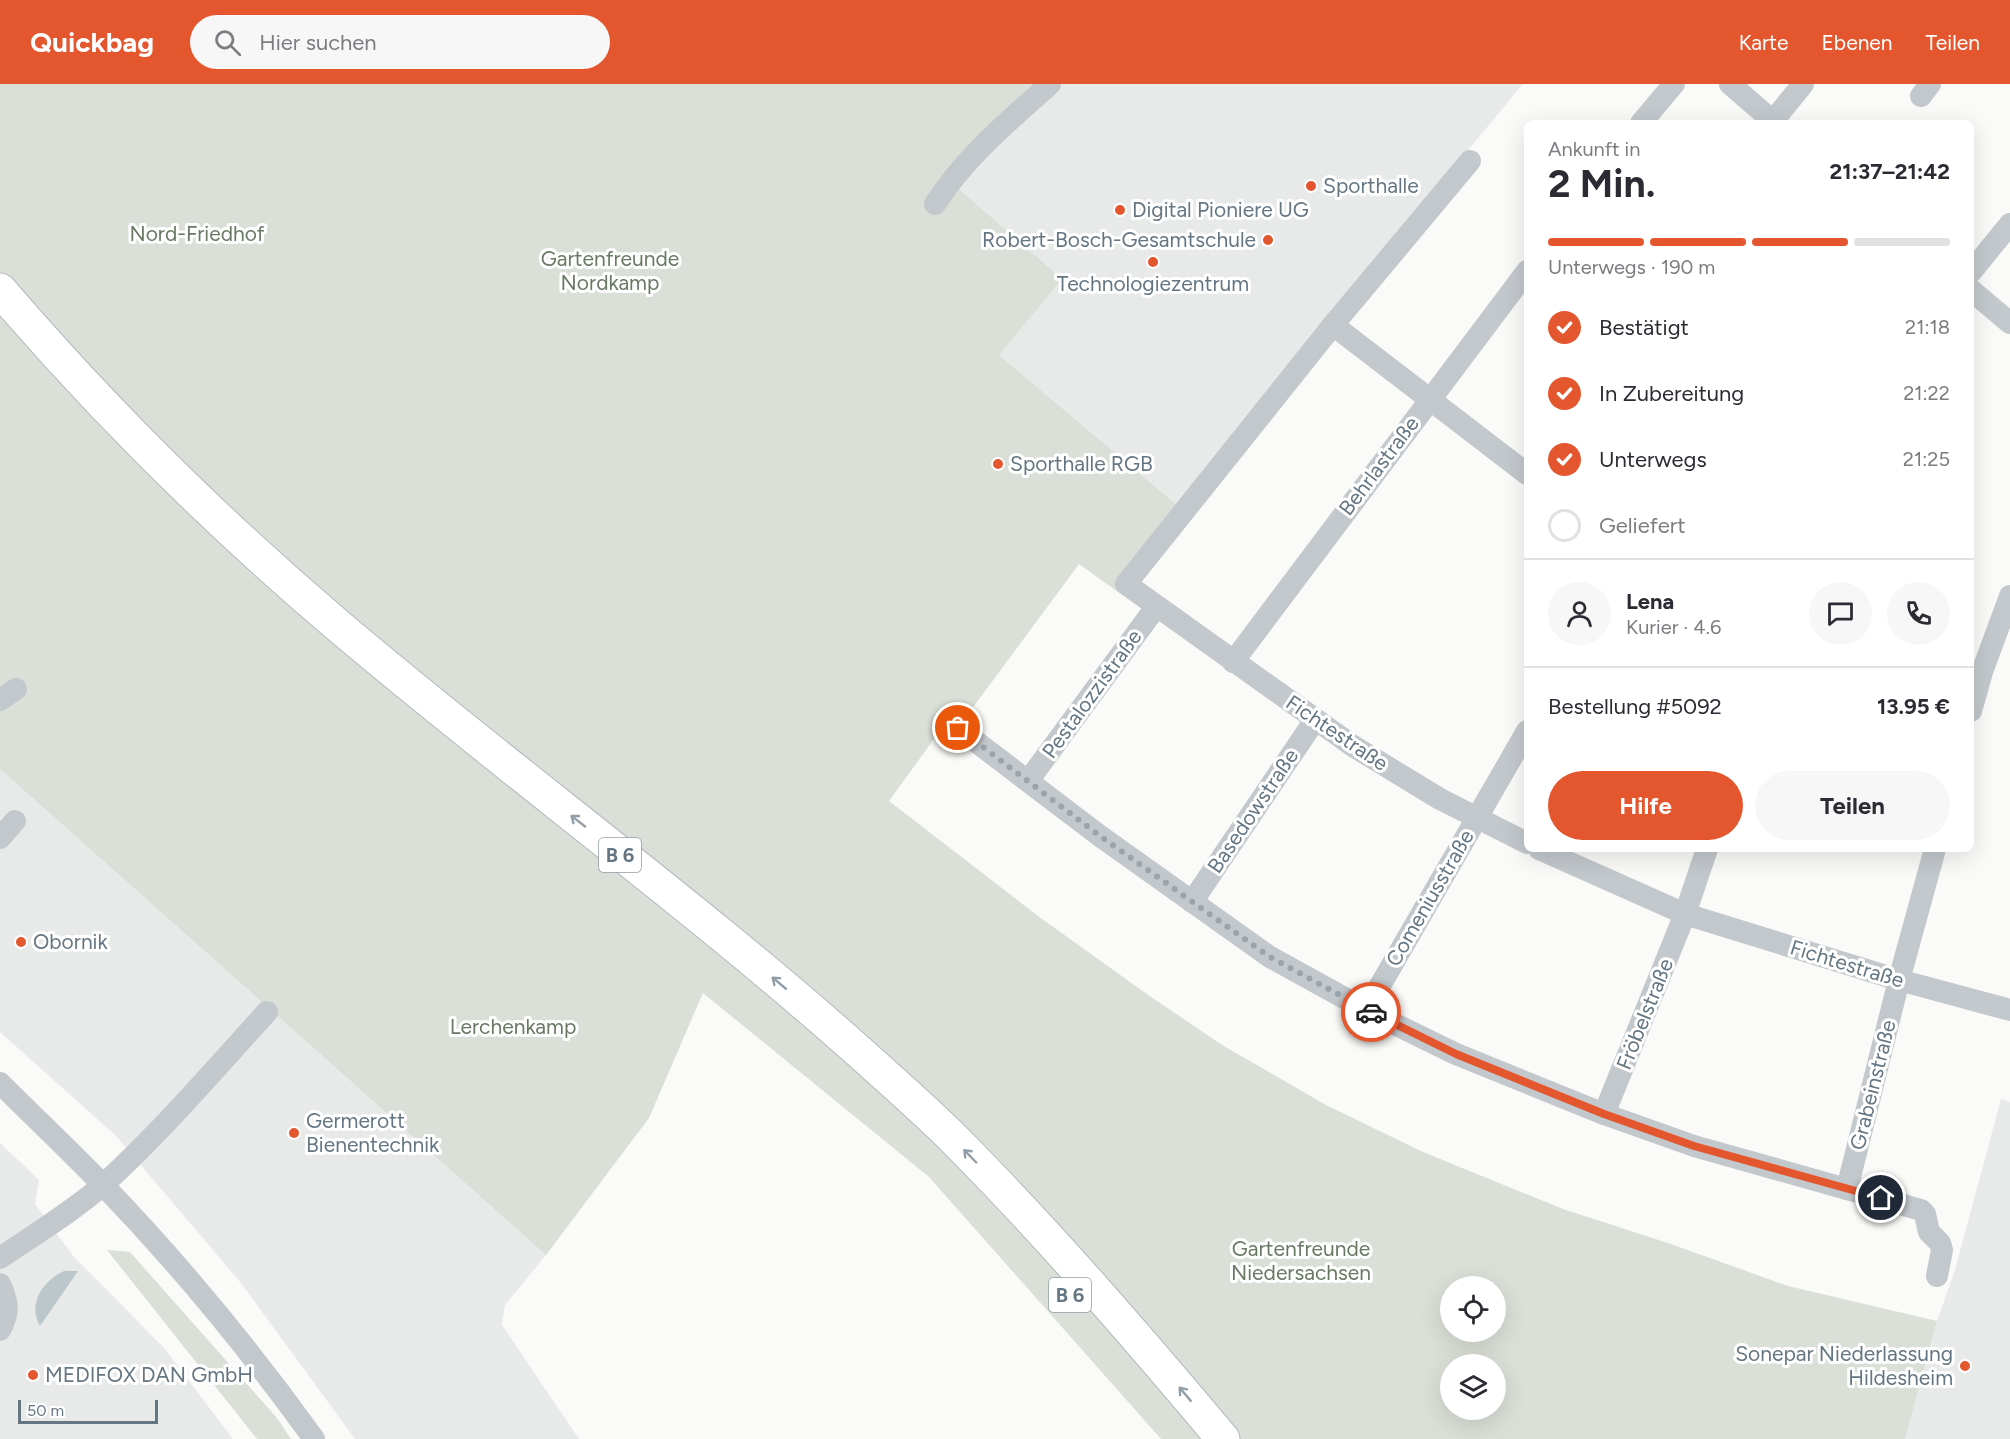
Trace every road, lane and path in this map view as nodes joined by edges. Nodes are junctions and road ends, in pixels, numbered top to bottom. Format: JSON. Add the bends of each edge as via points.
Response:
{"nodes":[{"id":1,"x":1050,"y":84,"type":"edge"},
{"id":2,"x":1674,"y":84,"type":"edge"},
{"id":3,"x":1730,"y":84,"type":"edge"},
{"id":4,"x":1803,"y":84,"type":"edge"},
{"id":5,"x":1644,"y":120,"type":"edge"},
{"id":6,"x":1772,"y":120,"type":"edge"},
{"id":7,"x":1776,"y":120,"type":"edge"},
{"id":8,"x":1470,"y":161,"type":"dead end"},
{"id":9,"x":935,"y":204,"type":"dead end"},
{"id":10,"x":2010,"y":224,"type":"edge"},
{"id":11,"x":1974,"y":268,"type":"edge"},
{"id":12,"x":1524,"y":275,"type":"edge"},
{"id":13,"x":0,"y":290,"type":"edge"},
{"id":14,"x":1974,"y":293,"type":"edge"},
{"id":15,"x":0,"y":321,"type":"edge"},
{"id":16,"x":2010,"y":323,"type":"edge"},
{"id":17,"x":1333,"y":325,"type":"junction"},
{"id":18,"x":1430,"y":399,"type":"junction"},
{"id":19,"x":1524,"y":472,"type":"edge"},
{"id":20,"x":2010,"y":596,"type":"edge"},
{"id":21,"x":1156,"y":607,"type":"junction"},
{"id":22,"x":1233,"y":662,"type":"junction"},
{"id":23,"x":1974,"y":700,"type":"edge"},
{"id":24,"x":1315,"y":720,"type":"junction"},
{"id":25,"x":958,"y":728,"type":"dead end"},
{"id":26,"x":1524,"y":736,"type":"edge"},
{"id":27,"x":1028,"y":781,"type":"junction"},
{"id":28,"x":1476,"y":818,"type":"junction"},
{"id":29,"x":1524,"y":842,"type":"edge"},
{"id":30,"x":1546,"y":852,"type":"edge"},
{"id":31,"x":1706,"y":852,"type":"edge"},
{"id":32,"x":1934,"y":852,"type":"edge"},
{"id":33,"x":1192,"y":902,"type":"junction"},
{"id":34,"x":1685,"y":914,"type":"junction"},
{"id":35,"x":1899,"y":980,"type":"junction"},
{"id":36,"x":1366,"y":1010,"type":"junction"},
{"id":37,"x":2010,"y":1011,"type":"edge"},
{"id":38,"x":267,"y":1012,"type":"dead end"},
{"id":39,"x":0,"y":1083,"type":"edge"},
{"id":40,"x":1604,"y":1114,"type":"junction"},
{"id":41,"x":103,"y":1185,"type":"junction"},
{"id":42,"x":1847,"y":1189,"type":"junction"},
{"id":43,"x":0,"y":1258,"type":"edge"},
{"id":44,"x":1937,"y":1276,"type":"dead end"},
{"id":45,"x":0,"y":1284,"type":"edge"},
{"id":46,"x":0,"y":1330,"type":"edge"},
{"id":47,"x":314,"y":1439,"type":"edge"},
{"id":48,"x":1194,"y":1439,"type":"edge"},
{"id":49,"x":1222,"y":1439,"type":"edge"}],
"edges":[{"from":1,"to":9,"type":"street","via":[[997,131],[948,183]]},
{"from":2,"to":5,"type":"street"},
{"from":3,"to":6,"type":"street"},
{"from":4,"to":7,"type":"street"},
{"from":8,"to":17,"type":"street"},
{"from":10,"to":11,"type":"street"},
{"from":12,"to":18,"type":"street","name":"Behrlastraße"},
{"from":49,"to":13,"type":"highway","number":"B 6","one_way":true,"via":[[1066,1258],[955,1139],[738,949],[326,615],[139,442]]},
{"from":14,"to":16,"type":"street"},
{"from":15,"to":48,"type":"highway","number":"B 6","via":[[125,457],[273,595],[408,712],[724,964],[906,1124],[983,1198]]},
{"from":17,"to":18,"type":"street"},
{"from":17,"to":21,"type":"street","name":"Fichtestraße","via":[[1126,584]]},
{"from":18,"to":19,"type":"street"},
{"from":18,"to":22,"type":"street","name":"Behrlastraße"},
{"from":20,"to":23,"type":"street"},
{"from":21,"to":22,"type":"street","name":"Fichtestraße"},
{"from":21,"to":27,"type":"street","name":"Pestalozzistraße"},
{"from":22,"to":24,"type":"street","name":"Fichtestraße"},
{"from":24,"to":28,"type":"street","name":"Fichtestraße","via":[[1399,775]]},
{"from":24,"to":33,"type":"street","name":"Basedowstraße"},
{"from":25,"to":27,"type":"street","name":"Pestalozzistraße"},
{"from":26,"to":28,"type":"street","name":"Comeniusstraße"},
{"from":27,"to":33,"type":"street","name":"Pestalozzistraße"},
{"from":28,"to":29,"type":"street","name":"Fichtestraße"},
{"from":28,"to":36,"type":"street","name":"Comeniusstraße"},
{"from":30,"to":34,"type":"street","name":"Fichtestraße"},
{"from":31,"to":34,"type":"street"},
{"from":32,"to":35,"type":"street","name":"Grabeinstraße"},
{"from":33,"to":36,"type":"street","via":[[1270,957]]},
{"from":34,"to":35,"type":"street","name":"Fichtestraße"},
{"from":34,"to":40,"type":"street","name":"Fröbelstraße"},
{"from":35,"to":37,"type":"street","name":"Fichtestraße"},
{"from":35,"to":42,"type":"street","name":"Grabeinstraße"},
{"from":36,"to":40,"type":"street","via":[[1456,1054]]},
{"from":38,"to":41,"type":"street"},
{"from":39,"to":41,"type":"street"},
{"from":40,"to":42,"type":"street","via":[[1694,1146]]},
{"from":41,"to":43,"type":"street"},
{"from":41,"to":47,"type":"street","via":[[215,1310]]},
{"from":42,"to":44,"type":"street","via":[[1921,1210],[1927,1228],[1942,1250]]},
{"from":45,"to":46,"type":"street","via":[[8,1302],[8,1314]]}]}
